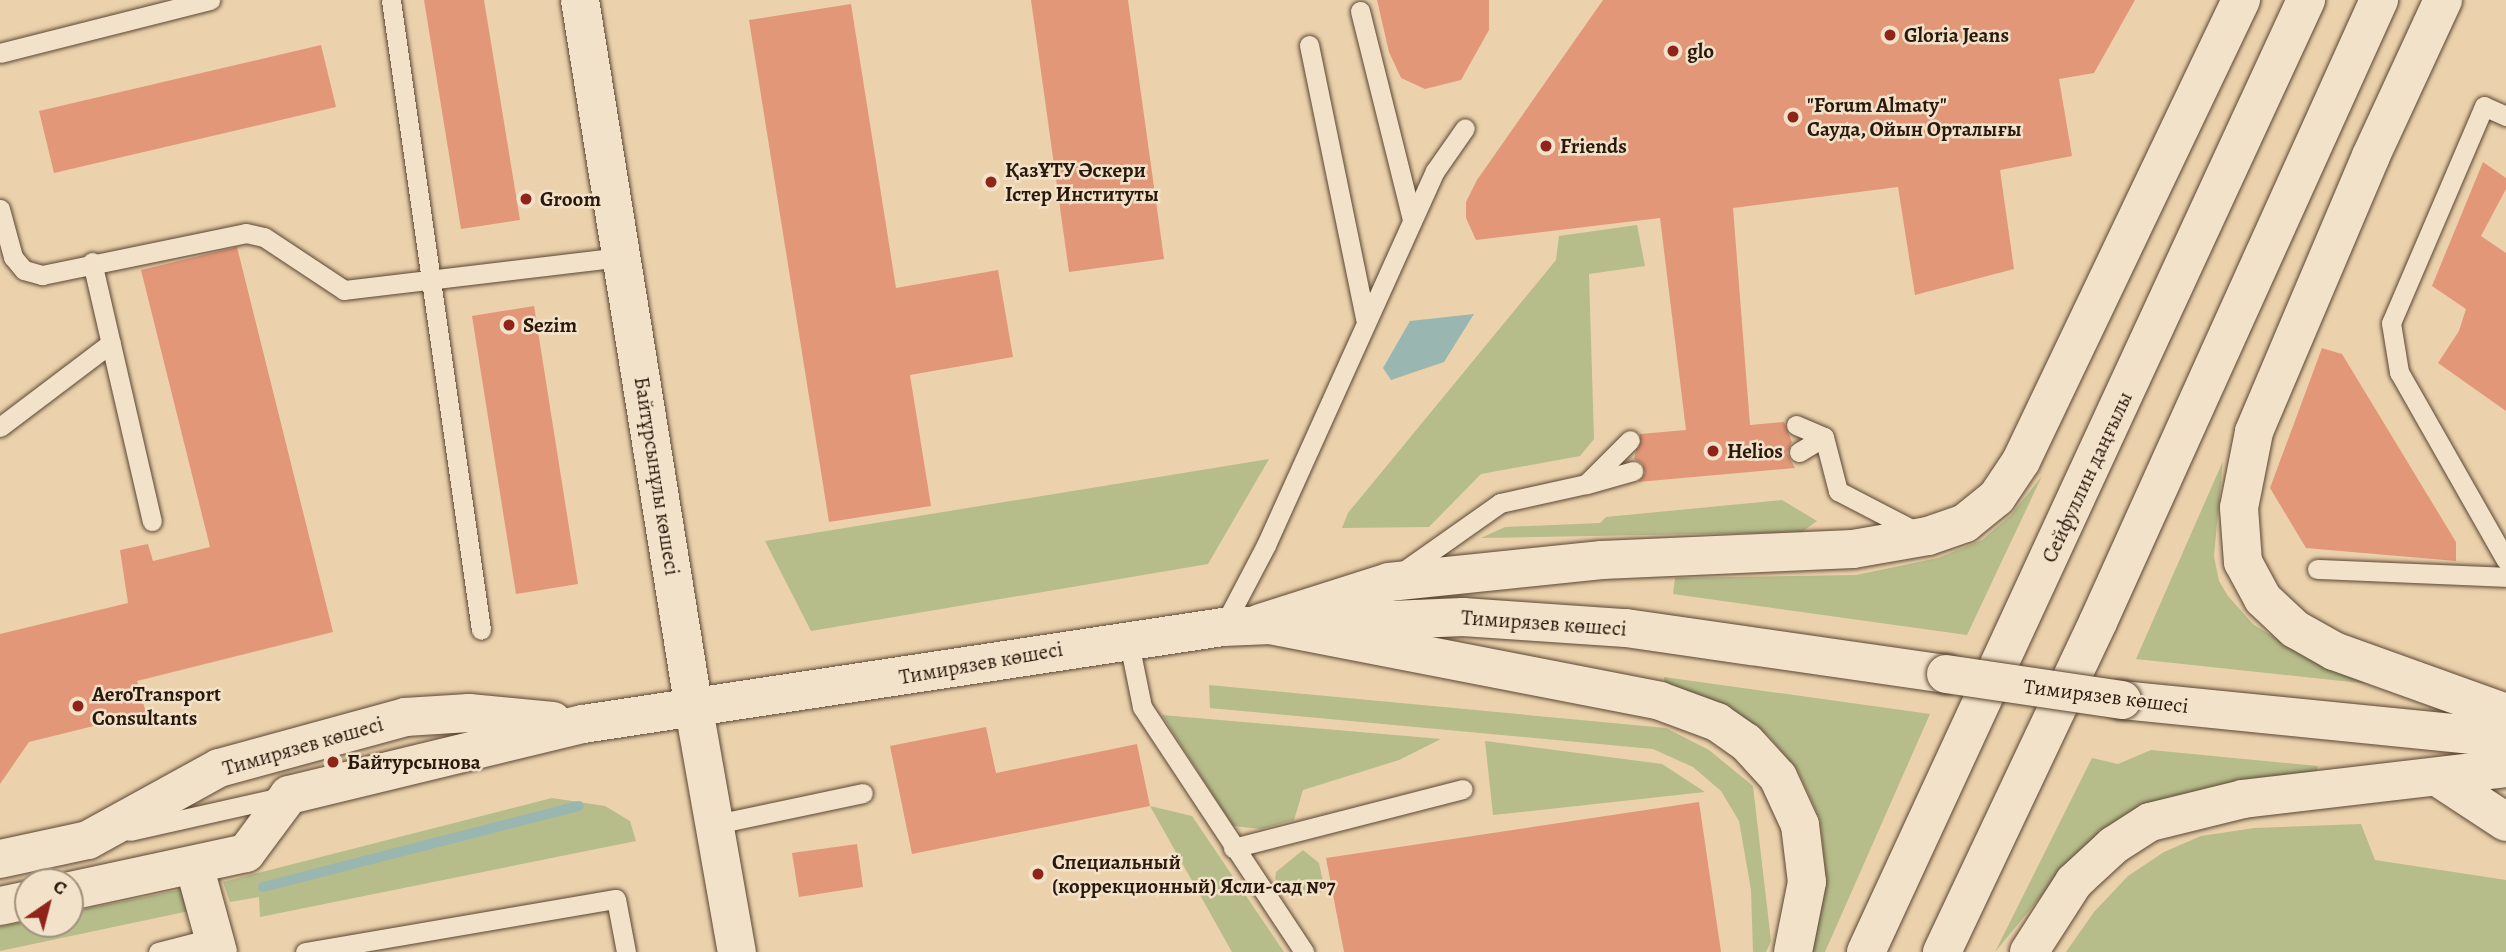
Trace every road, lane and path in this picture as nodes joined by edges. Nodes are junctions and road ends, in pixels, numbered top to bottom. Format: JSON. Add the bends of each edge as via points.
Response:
{"nodes":[{"id":1,"x":210,"y":0,"type":"edge"},
{"id":2,"x":391,"y":0,"type":"edge"},
{"id":3,"x":580,"y":0,"type":"edge"},
{"id":4,"x":2241,"y":0,"type":"edge"},
{"id":5,"x":2306,"y":0,"type":"edge"},
{"id":6,"x":2379,"y":0,"type":"edge"},
{"id":7,"x":2443,"y":0,"type":"edge"},
{"id":8,"x":1360,"y":11,"type":"dead end"},
{"id":9,"x":1310,"y":45,"type":"dead end"},
{"id":10,"x":0,"y":53,"type":"edge"},
{"id":11,"x":2506,"y":116,"type":"edge"},
{"id":12,"x":1465,"y":128,"type":"dead end"},
{"id":13,"x":0,"y":209,"type":"edge"},
{"id":14,"x":1412,"y":219,"type":"junction"},
{"id":15,"x":622,"y":257,"type":"junction"},
{"id":16,"x":92,"y":262,"type":"junction"},
{"id":17,"x":432,"y":279,"type":"junction"},
{"id":18,"x":1365,"y":319,"type":"junction"},
{"id":19,"x":111,"y":343,"type":"junction"},
{"id":20,"x":1796,"y":425,"type":"dead end"},
{"id":21,"x":0,"y":427,"type":"edge"},
{"id":22,"x":1824,"y":437,"type":"junction"},
{"id":23,"x":1630,"y":440,"type":"dead end"},
{"id":24,"x":1799,"y":452,"type":"dead end"},
{"id":25,"x":1633,"y":471,"type":"dead end"},
{"id":26,"x":1586,"y":484,"type":"junction"},
{"id":27,"x":152,"y":521,"type":"dead end"},
{"id":28,"x":1928,"y":536,"type":"junction"},
{"id":29,"x":2506,"y":560,"type":"edge"},
{"id":30,"x":2317,"y":569,"type":"dead end"},
{"id":31,"x":2506,"y":577,"type":"edge"},
{"id":32,"x":1389,"y":582,"type":"junction"},
{"id":33,"x":1241,"y":625,"type":"junction"},
{"id":34,"x":481,"y":630,"type":"dead end"},
{"id":35,"x":1128,"y":638,"type":"junction"},
{"id":36,"x":694,"y":709,"type":"junction"},
{"id":37,"x":2506,"y":713,"type":"edge"},
{"id":38,"x":583,"y":724,"type":"junction"},
{"id":39,"x":2506,"y":738,"type":"edge"},
{"id":40,"x":2506,"y":768,"type":"edge"},
{"id":41,"x":2439,"y":778,"type":"junction"},
{"id":42,"x":1463,"y":789,"type":"dead end"},
{"id":43,"x":863,"y":793,"type":"dead end"},
{"id":44,"x":289,"y":795,"type":"junction"},
{"id":45,"x":2506,"y":822,"type":"edge"},
{"id":46,"x":716,"y":824,"type":"junction"},
{"id":47,"x":88,"y":840,"type":"junction"},
{"id":48,"x":1233,"y":848,"type":"junction"},
{"id":49,"x":0,"y":859,"type":"edge"},
{"id":50,"x":194,"y":866,"type":"junction"},
{"id":51,"x":84,"y":888,"type":"edge"},
{"id":52,"x":206,"y":943,"type":"edge"},
{"id":53,"x":158,"y":952,"type":"edge"},
{"id":54,"x":305,"y":952,"type":"edge"},
{"id":55,"x":626,"y":952,"type":"edge"},
{"id":56,"x":737,"y":952,"type":"edge"},
{"id":57,"x":1304,"y":952,"type":"edge"},
{"id":58,"x":1793,"y":952,"type":"edge"},
{"id":59,"x":1866,"y":952,"type":"edge"},
{"id":60,"x":1942,"y":952,"type":"edge"},
{"id":61,"x":2029,"y":952,"type":"edge"}],
"edges":[{"from":1,"to":10,"type":"lane"},
{"from":2,"to":17,"type":"lane"},
{"from":3,"to":15,"type":"main road","name":"Байтұрсынұлы көшесі"},
{"from":4,"to":28,"type":"main road","via":[[2021,461],[1997,497],[1965,523]]},
{"from":5,"to":59,"type":"main road","name":"Сейфуллин даңғылы"},
{"from":6,"to":60,"type":"main road","via":[[2098,622]]},
{"from":7,"to":37,"type":"main road","via":[[2254,432],[2239,508],[2243,562],[2263,599],[2295,629],[2450,696]]},
{"from":8,"to":14,"type":"lane"},
{"from":9,"to":18,"type":"lane"},
{"from":11,"to":29,"type":"lane","via":[[2484,106],[2391,323],[2399,372]]},
{"from":12,"to":14,"type":"lane","via":[[1435,172]]},
{"from":13,"to":16,"type":"lane","via":[[13,257],[24,270],[43,275]]},
{"from":14,"to":18,"type":"lane"},
{"from":15,"to":17,"type":"lane"},
{"from":15,"to":36,"type":"main road","name":"Байтұрсынұлы көшесі"},
{"from":16,"to":17,"type":"lane","via":[[246,233],[264,237],[344,290]]},
{"from":16,"to":19,"type":"lane"},
{"from":17,"to":34,"type":"lane"},
{"from":18,"to":33,"type":"lane","via":[[1266,545]]},
{"from":19,"to":21,"type":"lane"},
{"from":19,"to":27,"type":"lane"},
{"from":20,"to":22,"type":"lane"},
{"from":22,"to":24,"type":"lane"},
{"from":22,"to":28,"type":"lane","via":[[1838,491],[1880,516]]},
{"from":23,"to":26,"type":"lane"},
{"from":25,"to":26,"type":"lane"},
{"from":26,"to":32,"type":"lane","via":[[1500,503]]},
{"from":28,"to":32,"type":"main road","via":[[1853,549],[1602,560]]},
{"from":30,"to":31,"type":"lane"},
{"from":32,"to":33,"type":"main road"},
{"from":33,"to":35,"type":"main road","name":"Тимирязев көшесі"},
{"from":33,"to":39,"type":"main road","name":"Тимирязев көшесі","bridge":true,"via":[[1463,617],[1626,628],[2122,700]]},
{"from":33,"to":58,"type":"main road","via":[[1660,701],[1717,722],[1746,742],[1778,777],[1800,825],[1807,882]]},
{"from":35,"to":36,"type":"main road","name":"Тимирязев көшесі"},
{"from":35,"to":48,"type":"lane","via":[[1142,707]]},
{"from":36,"to":38,"type":"main road","name":"Тимирязев көшесі"},
{"from":36,"to":46,"type":"main road","name":"Байтұрсынұлы көшесі"},
{"from":38,"to":44,"type":"main road","name":"Тимирязев көшесі"},
{"from":38,"to":47,"type":"main road","name":"Тимирязев көшесі","via":[[469,713],[405,718],[219,768]]},
{"from":40,"to":41,"type":"main road"},
{"from":41,"to":45,"type":"main road"},
{"from":41,"to":61,"type":"main road","via":[[2244,799],[2150,822],[2114,845],[2074,882]]},
{"from":42,"to":48,"type":"lane"},
{"from":43,"to":46,"type":"lane"},
{"from":44,"to":47,"type":"lane"},
{"from":44,"to":50,"type":"main road","name":"Тимирязев көшесі","via":[[246,853]]},
{"from":46,"to":56,"type":"main road","name":"Байтұрсынұлы көшесі"},
{"from":47,"to":49,"type":"main road","name":"Тимирязев көшесі"},
{"from":48,"to":57,"type":"lane"},
{"from":50,"to":51,"type":"main road","name":"Тимирязев көшесі"},
{"from":50,"to":52,"type":"main road"},
{"from":52,"to":53,"type":"lane"},
{"from":54,"to":55,"type":"lane","via":[[616,899]]}]}
